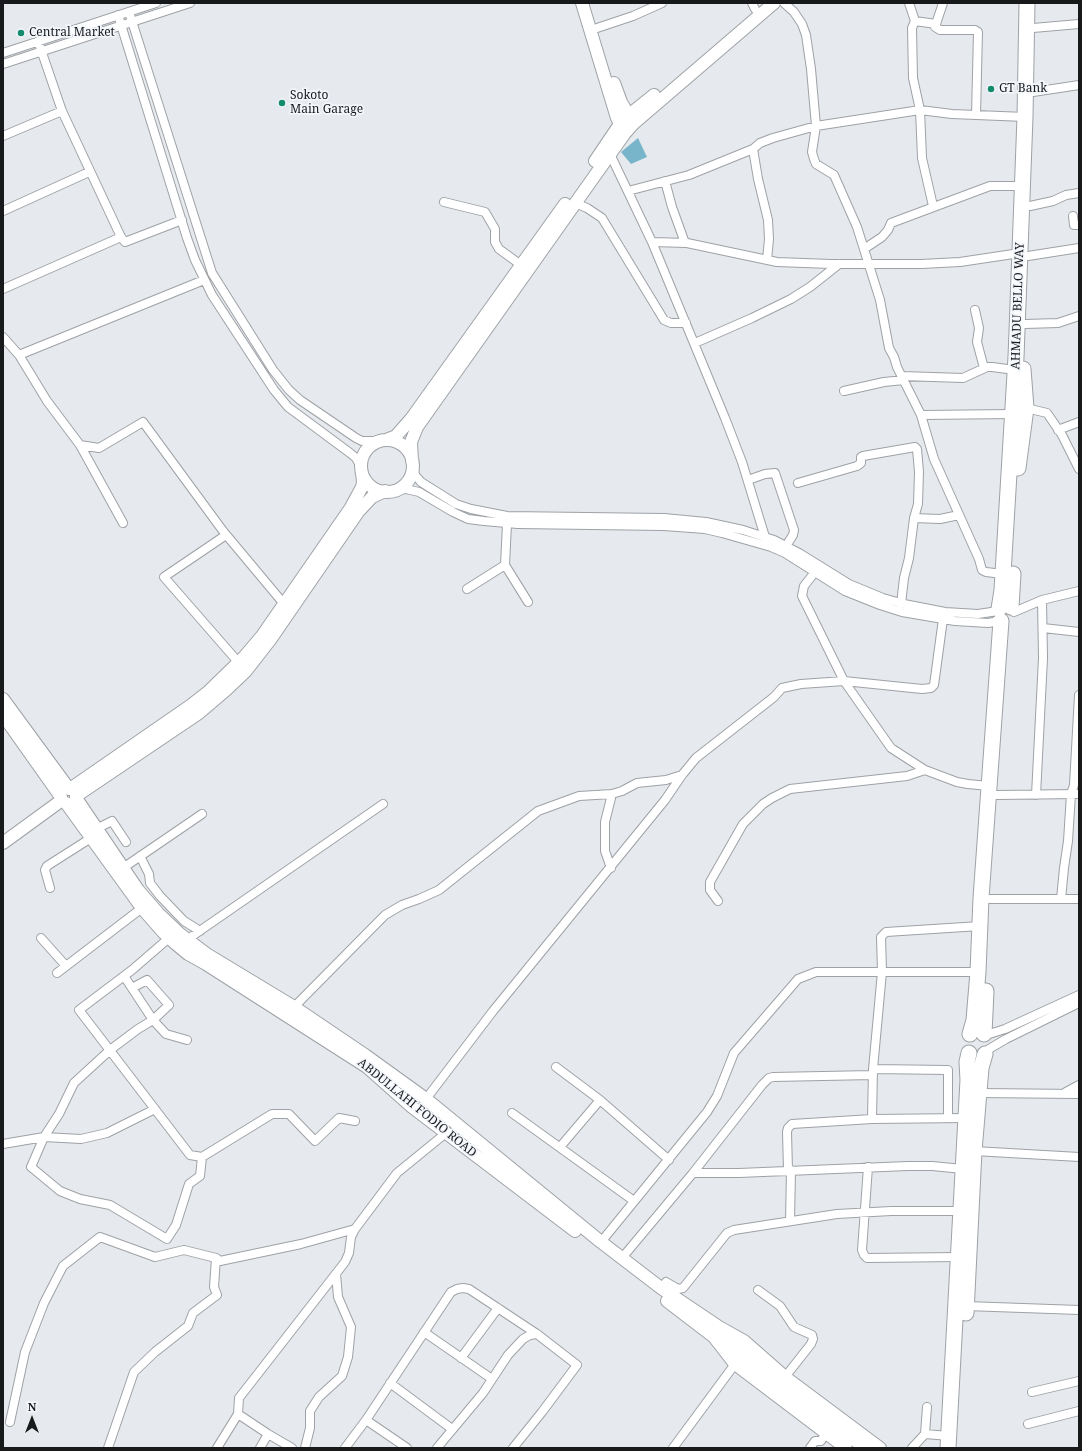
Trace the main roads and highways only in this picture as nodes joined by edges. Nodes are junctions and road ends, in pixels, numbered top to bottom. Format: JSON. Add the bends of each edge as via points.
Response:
{"nodes":[{"id":1,"x":582,"y":3,"type":"edge"},
{"id":2,"x":590,"y":3,"type":"edge"},
{"id":3,"x":774,"y":3,"type":"edge"},
{"id":4,"x":1027,"y":3,"type":"edge"},
{"id":5,"x":1033,"y":3,"type":"edge"},
{"id":6,"x":756,"y":5,"type":"edge"},
{"id":7,"x":626,"y":124,"type":"junction"},
{"id":8,"x":1024,"y":255,"type":"junction"},
{"id":9,"x":1019,"y":411,"type":"junction"},
{"id":10,"x":383,"y":440,"type":"junction"},
{"id":11,"x":412,"y":464,"type":"junction"},
{"id":12,"x":361,"y":470,"type":"junction"},
{"id":13,"x":390,"y":491,"type":"junction"},
{"id":14,"x":1005,"y":615,"type":"junction"},
{"id":15,"x":3,"y":699,"type":"edge"},
{"id":16,"x":3,"y":715,"type":"edge"},
{"id":17,"x":993,"y":790,"type":"junction"},
{"id":18,"x":69,"y":796,"type":"junction"},
{"id":19,"x":93,"y":833,"type":"junction"},
{"id":20,"x":3,"y":844,"type":"edge"},
{"id":21,"x":983,"y":1041,"type":"junction"},
{"id":22,"x":716,"y":1332,"type":"junction"},
{"id":23,"x":951,"y":1444,"type":"edge"},
{"id":24,"x":846,"y":1448,"type":"edge"},
{"id":25,"x":864,"y":1448,"type":"edge"},
{"id":26,"x":880,"y":1448,"type":"edge"}],
"edges":[{"from":1,"to":7,"type":"main road","via":[[615,112]]},
{"from":2,"to":7,"type":"main road"},
{"from":3,"to":7,"type":"main road"},
{"from":4,"to":8,"type":"highway","name":"AHMADU BELLO WAY"},
{"from":5,"to":8,"type":"highway","name":"AHMADU BELLO WAY","via":[[1030,206]]},
{"from":6,"to":7,"type":"main road","via":[[645,103]]},
{"from":7,"to":10,"type":"main road","via":[[598,157],[411,419],[396,436]]},
{"from":7,"to":11,"type":"main road","via":[[610,154],[418,427],[411,442]]},
{"from":8,"to":9,"type":"highway","name":"AHMADU BELLO WAY","via":[[1025,324]]},
{"from":8,"to":9,"type":"highway","name":"AHMADU BELLO WAY","via":[[1015,370]]},
{"from":9,"to":14,"type":"highway","name":"AHMADU BELLO WAY","via":[[1016,485]]},
{"from":9,"to":14,"type":"highway","name":"AHMADU BELLO WAY","via":[[1003,574]]},
{"from":10,"to":11,"type":"main road","via":[[406,448]]},
{"from":10,"to":12,"type":"main road","via":[[372,444],[366,450]]},
{"from":11,"to":13,"type":"main road","via":[[408,481]]},
{"from":12,"to":13,"type":"main road","via":[[370,486],[377,490]]},
{"from":12,"to":18,"type":"main road","via":[[363,482],[356,499],[262,636],[239,663],[208,692]]},
{"from":13,"to":18,"type":"main road","via":[[372,497],[358,512],[245,672],[199,713]]},
{"from":14,"to":17,"type":"highway"},
{"from":15,"to":18,"type":"main road","name":"ABDULLAHI FODIO ROAD"},
{"from":16,"to":18,"type":"main road","name":"ABDULLAHI FODIO ROAD"},
{"from":17,"to":21,"type":"highway"},
{"from":17,"to":21,"type":"highway","via":[[974,1020]]},
{"from":18,"to":19,"type":"main road","name":"ABDULLAHI FODIO ROAD"},
{"from":18,"to":20,"type":"main road"},
{"from":19,"to":22,"type":"main road","name":"ABDULLAHI FODIO ROAD","via":[[138,890],[180,934],[208,955],[294,1007],[426,1099]]},
{"from":19,"to":22,"type":"main road","name":"ABDULLAHI FODIO ROAD","via":[[142,908],[169,938],[188,954],[367,1067],[446,1133]]},
{"from":21,"to":23,"type":"highway","via":[[966,1306]]},
{"from":21,"to":23,"type":"highway","via":[[977,1056],[969,1053],[967,1062]]},
{"from":22,"to":24,"type":"main road","via":[[735,1364]]},
{"from":22,"to":25,"type":"main road","via":[[735,1346],[743,1356]]},
{"from":22,"to":26,"type":"main road","via":[[744,1341],[785,1377]]}]}
